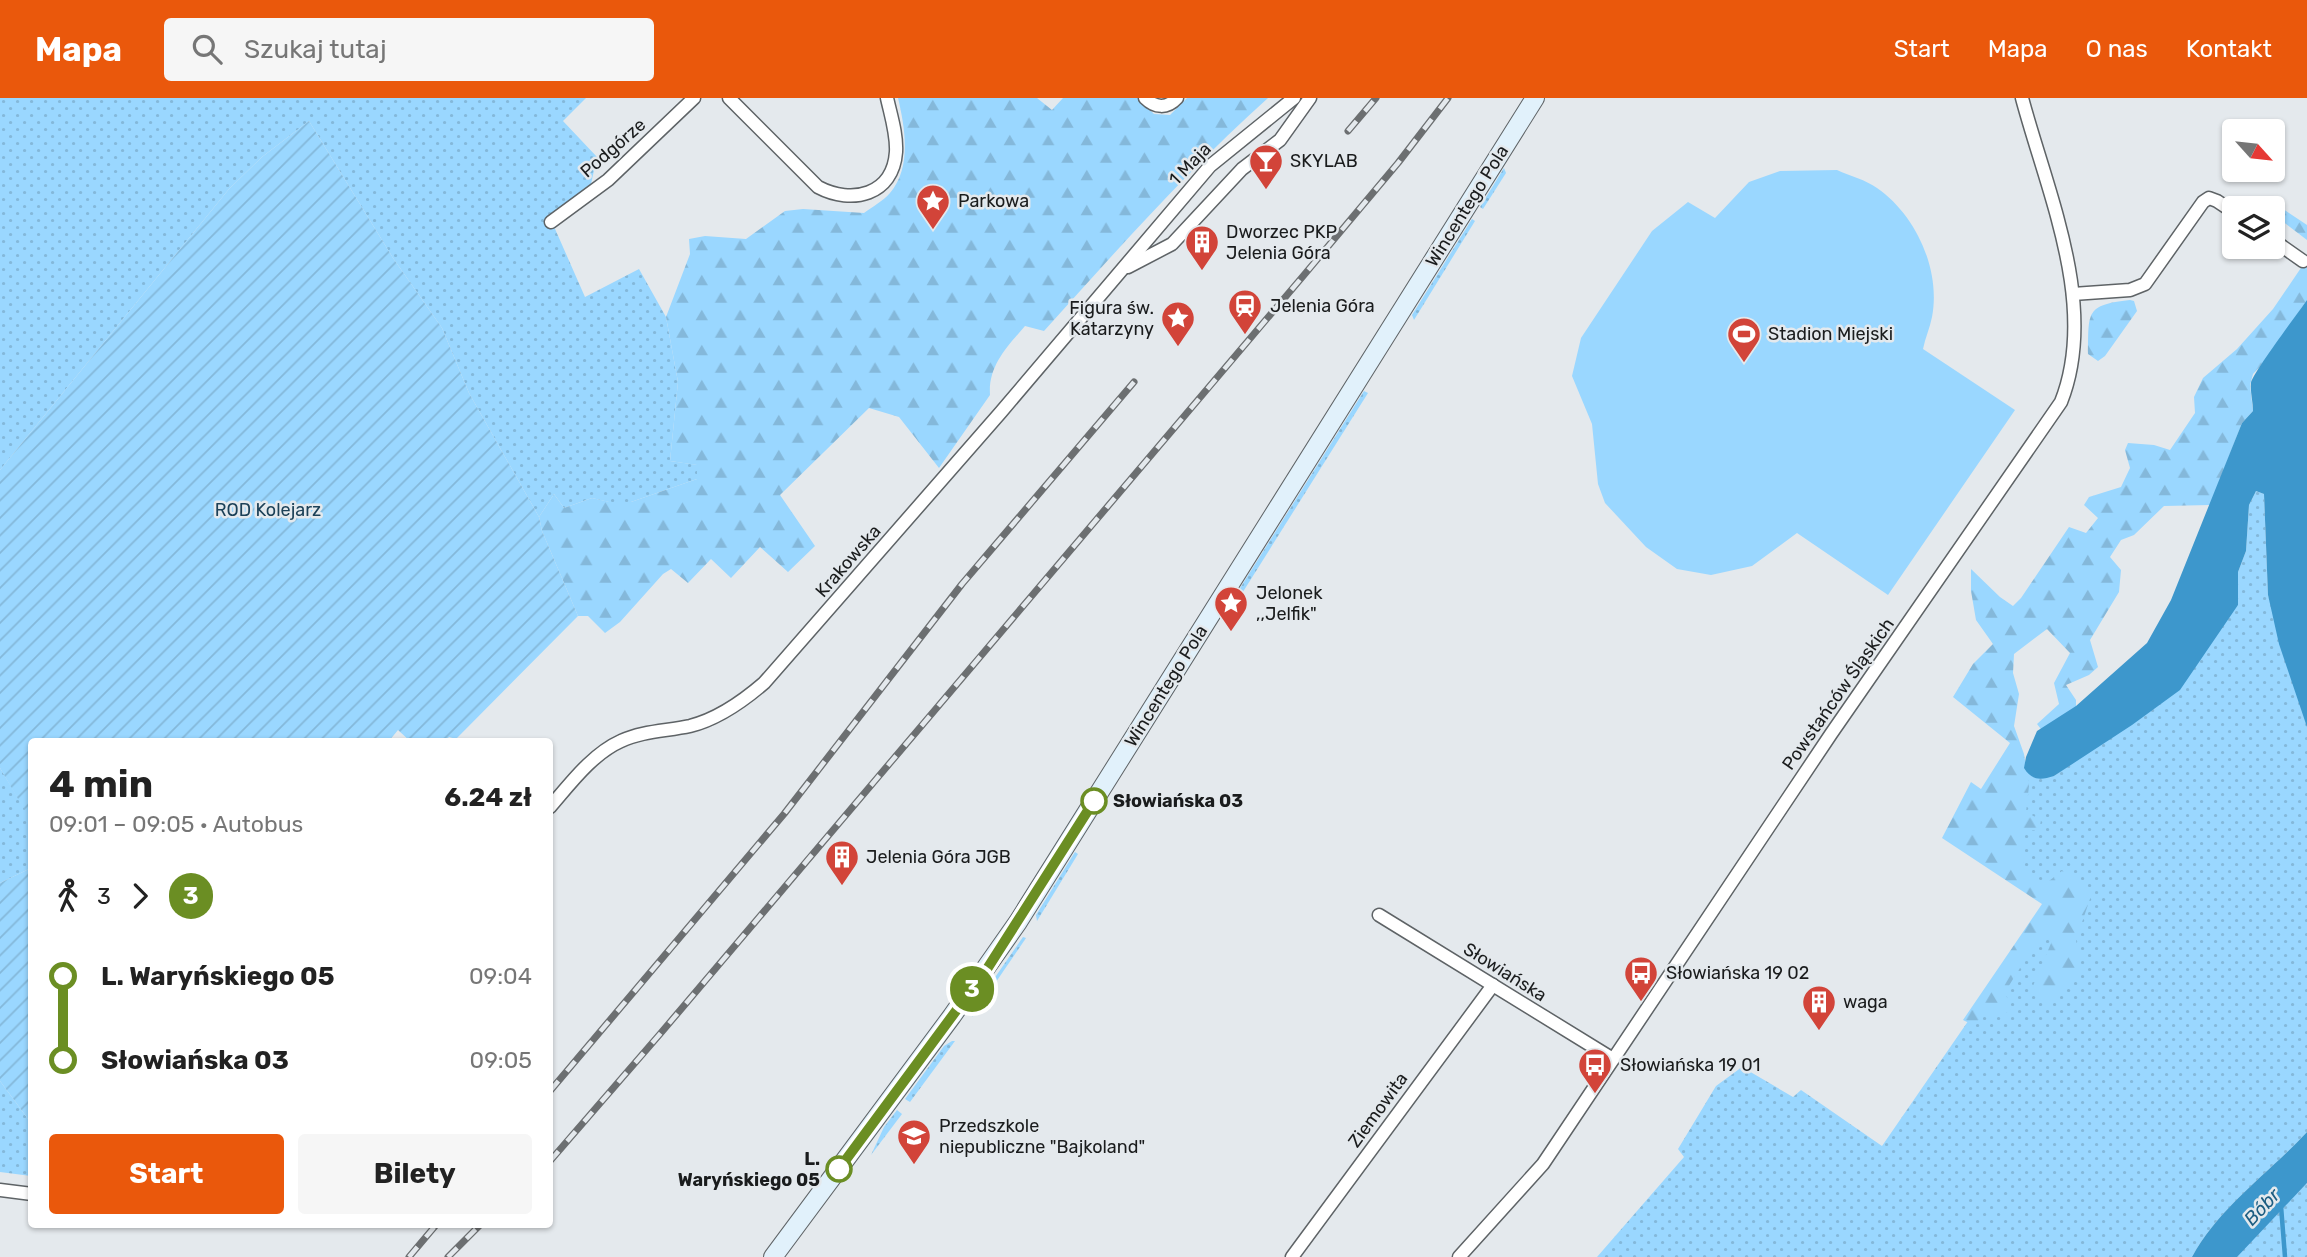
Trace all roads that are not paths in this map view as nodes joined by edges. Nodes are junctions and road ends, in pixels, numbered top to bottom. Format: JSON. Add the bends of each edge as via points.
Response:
{"nodes":[{"id":1,"x":694,"y":98,"type":"edge"},
{"id":2,"x":729,"y":98,"type":"edge"},
{"id":3,"x":887,"y":98,"type":"edge"},
{"id":4,"x":1145,"y":98,"type":"edge"},
{"id":5,"x":1177,"y":98,"type":"edge"},
{"id":6,"x":1294,"y":98,"type":"edge"},
{"id":7,"x":1310,"y":98,"type":"edge"},
{"id":8,"x":1535,"y":98,"type":"edge"},
{"id":9,"x":2022,"y":98,"type":"edge"},
{"id":10,"x":2222,"y":204,"type":"edge"},
{"id":11,"x":551,"y":222,"type":"dead end"},
{"id":12,"x":2285,"y":248,"type":"edge"},
{"id":13,"x":2303,"y":261,"type":"dead end"},
{"id":14,"x":1125,"y":268,"type":"junction"},
{"id":15,"x":2073,"y":294,"type":"junction"},
{"id":16,"x":553,"y":804,"type":"edge"},
{"id":17,"x":1379,"y":915,"type":"dead end"},
{"id":18,"x":1493,"y":985,"type":"junction"},
{"id":19,"x":1613,"y":1059,"type":"junction"},
{"id":20,"x":0,"y":1190,"type":"edge"},
{"id":21,"x":28,"y":1194,"type":"edge"},
{"id":22,"x":773,"y":1257,"type":"edge"},
{"id":23,"x":1292,"y":1257,"type":"edge"},
{"id":24,"x":1459,"y":1257,"type":"edge"}],
"edges":[{"from":1,"to":11,"type":"street","name":"Podgórze","via":[[608,180]]},
{"from":2,"to":3,"type":"street","via":[[818,187],[853,198],[883,182],[895,160]]},
{"from":4,"to":5,"type":"street","via":[[1163,107]]},
{"from":6,"to":14,"type":"street","name":"1 Maja","via":[[1210,166]]},
{"from":7,"to":14,"type":"street","via":[[1280,140],[1242,169],[1172,244]]},
{"from":8,"to":22,"type":"street","name":"Wincentego Pola","via":[[1018,922]]},
{"from":9,"to":15,"type":"street","name":"Powstańców Śląskich","via":[[2070,262]]},
{"from":10,"to":15,"type":"street","via":[[2209,198],[2203,202],[2145,284],[2130,290]]},
{"from":12,"to":13,"type":"street"},
{"from":14,"to":16,"type":"street","name":"Krakowska","via":[[764,683],[714,718],[613,745]]},
{"from":15,"to":19,"type":"street","name":"Powstańców Śląskich","via":[[2070,375],[2053,417],[1831,734]]},
{"from":17,"to":18,"type":"street","name":"Słowiańska"},
{"from":18,"to":19,"type":"street","name":"Słowiańska"},
{"from":18,"to":23,"type":"street","name":"Ziemowita"},
{"from":19,"to":24,"type":"street","name":"Powstańców Śląskich","via":[[1543,1164]]},
{"from":20,"to":21,"type":"street"}]}
